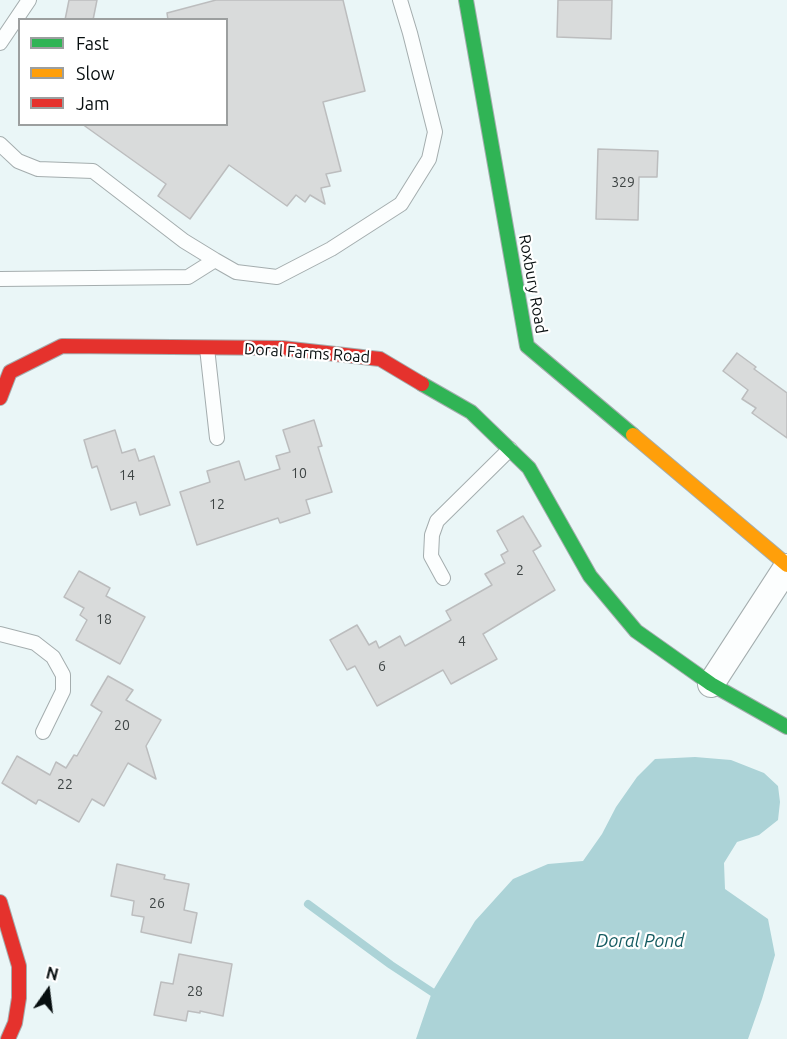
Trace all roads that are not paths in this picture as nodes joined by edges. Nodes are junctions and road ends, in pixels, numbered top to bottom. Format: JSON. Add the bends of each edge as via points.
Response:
{"nodes":[{"id":1,"x":29,"y":0,"type":"edge"},
{"id":2,"x":400,"y":0,"type":"edge"},
{"id":3,"x":466,"y":0,"type":"edge"},
{"id":4,"x":0,"y":43,"type":"edge"},
{"id":5,"x":0,"y":144,"type":"edge"},
{"id":6,"x":215,"y":260,"type":"junction"},
{"id":7,"x":0,"y":279,"type":"edge"},
{"id":8,"x":207,"y":348,"type":"junction"},
{"id":9,"x":0,"y":398,"type":"edge"},
{"id":10,"x":216,"y":438,"type":"dead end"},
{"id":11,"x":510,"y":449,"type":"junction"},
{"id":12,"x":787,"y":566,"type":"edge"},
{"id":13,"x":443,"y":578,"type":"dead end"},
{"id":14,"x":0,"y":633,"type":"edge"},
{"id":15,"x":711,"y":684,"type":"junction"},
{"id":16,"x":787,"y":727,"type":"edge"},
{"id":17,"x":43,"y":732,"type":"dead end"},
{"id":18,"x":0,"y":902,"type":"edge"},
{"id":19,"x":8,"y":1039,"type":"edge"}],
"edges":[{"from":1,"to":4,"type":"lane"},
{"from":2,"to":6,"type":"lane","via":[[435,132],[429,159],[401,204],[332,249],[277,277],[236,272]]},
{"from":3,"to":12,"type":"street","name":"Roxbury Road","via":[[527,346]]},
{"from":5,"to":6,"type":"lane","via":[[18,161],[38,169],[93,171]]},
{"from":6,"to":7,"type":"lane","via":[[188,277]]},
{"from":8,"to":9,"type":"street","name":"Doral Farms Road","via":[[62,346],[10,372]]},
{"from":8,"to":10,"type":"lane"},
{"from":8,"to":11,"type":"street","name":"Doral Farms Road","via":[[282,348],[380,359],[471,412]]},
{"from":11,"to":13,"type":"lane","via":[[437,521],[431,556]]},
{"from":11,"to":15,"type":"street","name":"Doral Farms Road","via":[[529,468],[590,576],[636,631]]},
{"from":12,"to":15,"type":"street"},
{"from":14,"to":17,"type":"lane","via":[[35,643],[53,657],[63,675],[63,691]]},
{"from":15,"to":16,"type":"street","name":"Doral Farms Road"},
{"from":18,"to":19,"type":"street","via":[[19,966],[15,1023]]}]}
